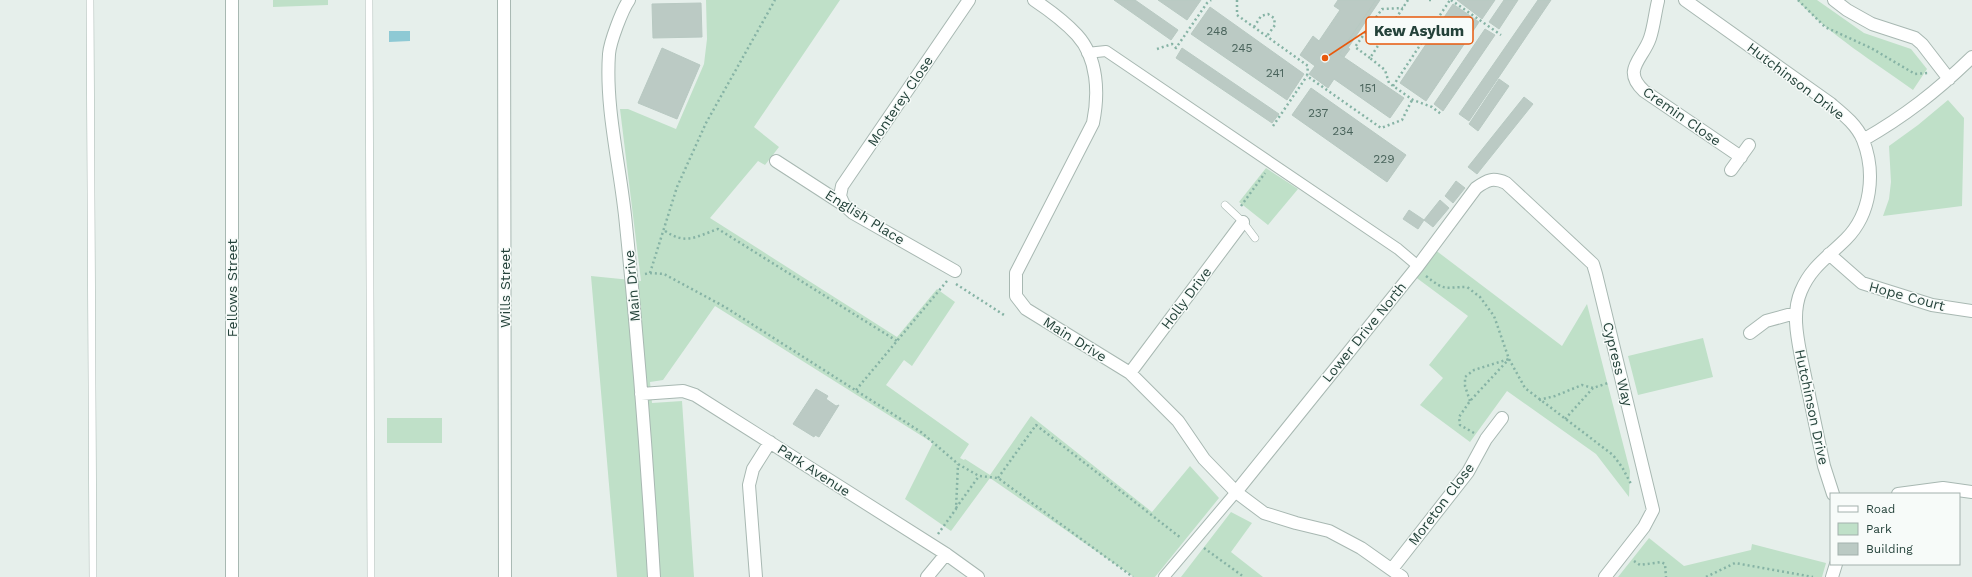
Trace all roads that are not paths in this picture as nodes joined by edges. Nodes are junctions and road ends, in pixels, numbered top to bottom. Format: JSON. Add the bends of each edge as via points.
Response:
{"nodes":[{"id":1,"x":90,"y":0,"type":"edge"},
{"id":2,"x":232,"y":0,"type":"edge"},
{"id":3,"x":370,"y":0,"type":"edge"},
{"id":4,"x":504,"y":0,"type":"edge"},
{"id":5,"x":629,"y":0,"type":"edge"},
{"id":6,"x":969,"y":0,"type":"edge"},
{"id":7,"x":1034,"y":0,"type":"edge"},
{"id":8,"x":1661,"y":0,"type":"edge"},
{"id":9,"x":1685,"y":0,"type":"edge"},
{"id":10,"x":1834,"y":0,"type":"edge"},
{"id":11,"x":1087,"y":54,"type":"junction"},
{"id":12,"x":1972,"y":57,"type":"edge"},
{"id":13,"x":1949,"y":79,"type":"junction"},
{"id":14,"x":1863,"y":140,"type":"junction"},
{"id":15,"x":1749,"y":145,"type":"dead end"},
{"id":16,"x":1741,"y":157,"type":"junction"},
{"id":17,"x":776,"y":161,"type":"dead end"},
{"id":18,"x":1732,"y":170,"type":"dead end"},
{"id":19,"x":1496,"y":178,"type":"joint"},
{"id":20,"x":844,"y":205,"type":"junction"},
{"id":21,"x":1225,"y":205,"type":"dead end"},
{"id":22,"x":1239,"y":218,"type":"junction"},
{"id":23,"x":1255,"y":238,"type":"dead end"},
{"id":24,"x":1830,"y":254,"type":"junction"},
{"id":25,"x":1418,"y":266,"type":"junction"},
{"id":26,"x":952,"y":275,"type":"road end"},
{"id":27,"x":1972,"y":311,"type":"edge"},
{"id":28,"x":1795,"y":313,"type":"junction"},
{"id":29,"x":1750,"y":333,"type":"dead end"},
{"id":30,"x":1130,"y":374,"type":"junction"},
{"id":31,"x":641,"y":394,"type":"junction"},
{"id":32,"x":1502,"y":418,"type":"dead end"},
{"id":33,"x":770,"y":442,"type":"junction"},
{"id":34,"x":1236,"y":492,"type":"junction"},
{"id":35,"x":1972,"y":492,"type":"edge"},
{"id":36,"x":1832,"y":493,"type":"edge"},
{"id":37,"x":1906,"y":493,"type":"edge"},
{"id":38,"x":946,"y":554,"type":"junction"},
{"id":39,"x":1836,"y":565,"type":"edge"},
{"id":40,"x":1392,"y":569,"type":"junction"},
{"id":41,"x":92,"y":577,"type":"edge"},
{"id":42,"x":232,"y":577,"type":"edge"},
{"id":43,"x":371,"y":577,"type":"edge"},
{"id":44,"x":505,"y":577,"type":"edge"},
{"id":45,"x":654,"y":577,"type":"edge"},
{"id":46,"x":756,"y":577,"type":"edge"},
{"id":47,"x":927,"y":577,"type":"edge"},
{"id":48,"x":978,"y":577,"type":"edge"},
{"id":49,"x":1164,"y":577,"type":"edge"},
{"id":50,"x":1402,"y":577,"type":"edge"},
{"id":51,"x":1605,"y":577,"type":"edge"},
{"id":52,"x":1832,"y":577,"type":"edge"}],
"edges":[{"from":1,"to":41,"type":"lane"},
{"from":2,"to":42,"type":"street","name":"Fellows Street"},
{"from":3,"to":43,"type":"lane"},
{"from":4,"to":44,"type":"street","name":"Wills Street"},
{"from":5,"to":31,"type":"street","name":"Main Drive","via":[[624,7],[609,52],[610,104],[623,192]]},
{"from":6,"to":20,"type":"street","name":"Monterey Close","via":[[842,186],[840,196]]},
{"from":7,"to":11,"type":"street","name":"Main Drive","via":[[1078,36]]},
{"from":8,"to":16,"type":"street","name":"Cremin Close","via":[[1651,37],[1635,64],[1636,81],[1644,90]]},
{"from":9,"to":14,"type":"street","name":"Hutchinson Drive","via":[[1831,104],[1850,121]]},
{"from":10,"to":13,"type":"street","via":[[1872,24],[1915,38]]},
{"from":11,"to":25,"type":"street","via":[[1106,51],[1398,249]]},
{"from":11,"to":30,"type":"street","name":"Main Drive","via":[[1097,88],[1093,123],[1016,273],[1016,296],[1026,309]]},
{"from":12,"to":13,"type":"street"},
{"from":13,"to":14,"type":"street","via":[[1895,122]]},
{"from":14,"to":24,"type":"street","name":"Hutchinson Drive","via":[[1869,164],[1870,194],[1862,217],[1847,238]]},
{"from":15,"to":16,"type":"street"},
{"from":16,"to":18,"type":"street"},
{"from":17,"to":20,"type":"street","name":"English Place"},
{"from":19,"to":25,"type":"street","name":"Lower Drive North","via":[[1486,180],[1476,188]]},
{"from":19,"to":51,"type":"street","name":"Cypress Way","via":[[1506,182],[1593,264],[1653,510],[1644,527]]},
{"from":20,"to":26,"type":"street","name":"English Place"},
{"from":21,"to":22,"type":"lane"},
{"from":22,"to":23,"type":"lane"},
{"from":22,"to":30,"type":"street","name":"Holly Drive"},
{"from":24,"to":27,"type":"street","name":"Hope Court","via":[[1862,283],[1932,305]]},
{"from":24,"to":28,"type":"street","name":"Hutchinson Drive","via":[[1811,272],[1800,292]]},
{"from":25,"to":34,"type":"street","name":"Lower Drive North"},
{"from":28,"to":29,"type":"street","via":[[1766,321]]},
{"from":28,"to":36,"type":"street","name":"Hutchinson Drive","via":[[1801,357]]},
{"from":30,"to":34,"type":"street","name":"Main Drive","via":[[1178,421],[1204,459]]},
{"from":31,"to":33,"type":"street","name":"Park Avenue","via":[[689,392]]},
{"from":31,"to":45,"type":"street","name":"Main Drive"},
{"from":32,"to":40,"type":"street","name":"Moreton Close","via":[[1486,439],[1468,472]]},
{"from":33,"to":38,"type":"street","name":"Park Avenue"},
{"from":33,"to":46,"type":"street","via":[[753,469],[749,485]]},
{"from":34,"to":40,"type":"street","name":"Main Drive","via":[[1264,513],[1329,530]]},
{"from":34,"to":49,"type":"street"},
{"from":35,"to":37,"type":"street","via":[[1943,488]]},
{"from":38,"to":47,"type":"street"},
{"from":38,"to":48,"type":"street","name":"Park Avenue"},
{"from":39,"to":52,"type":"street"},
{"from":40,"to":50,"type":"street","name":"Main Drive"}]}
